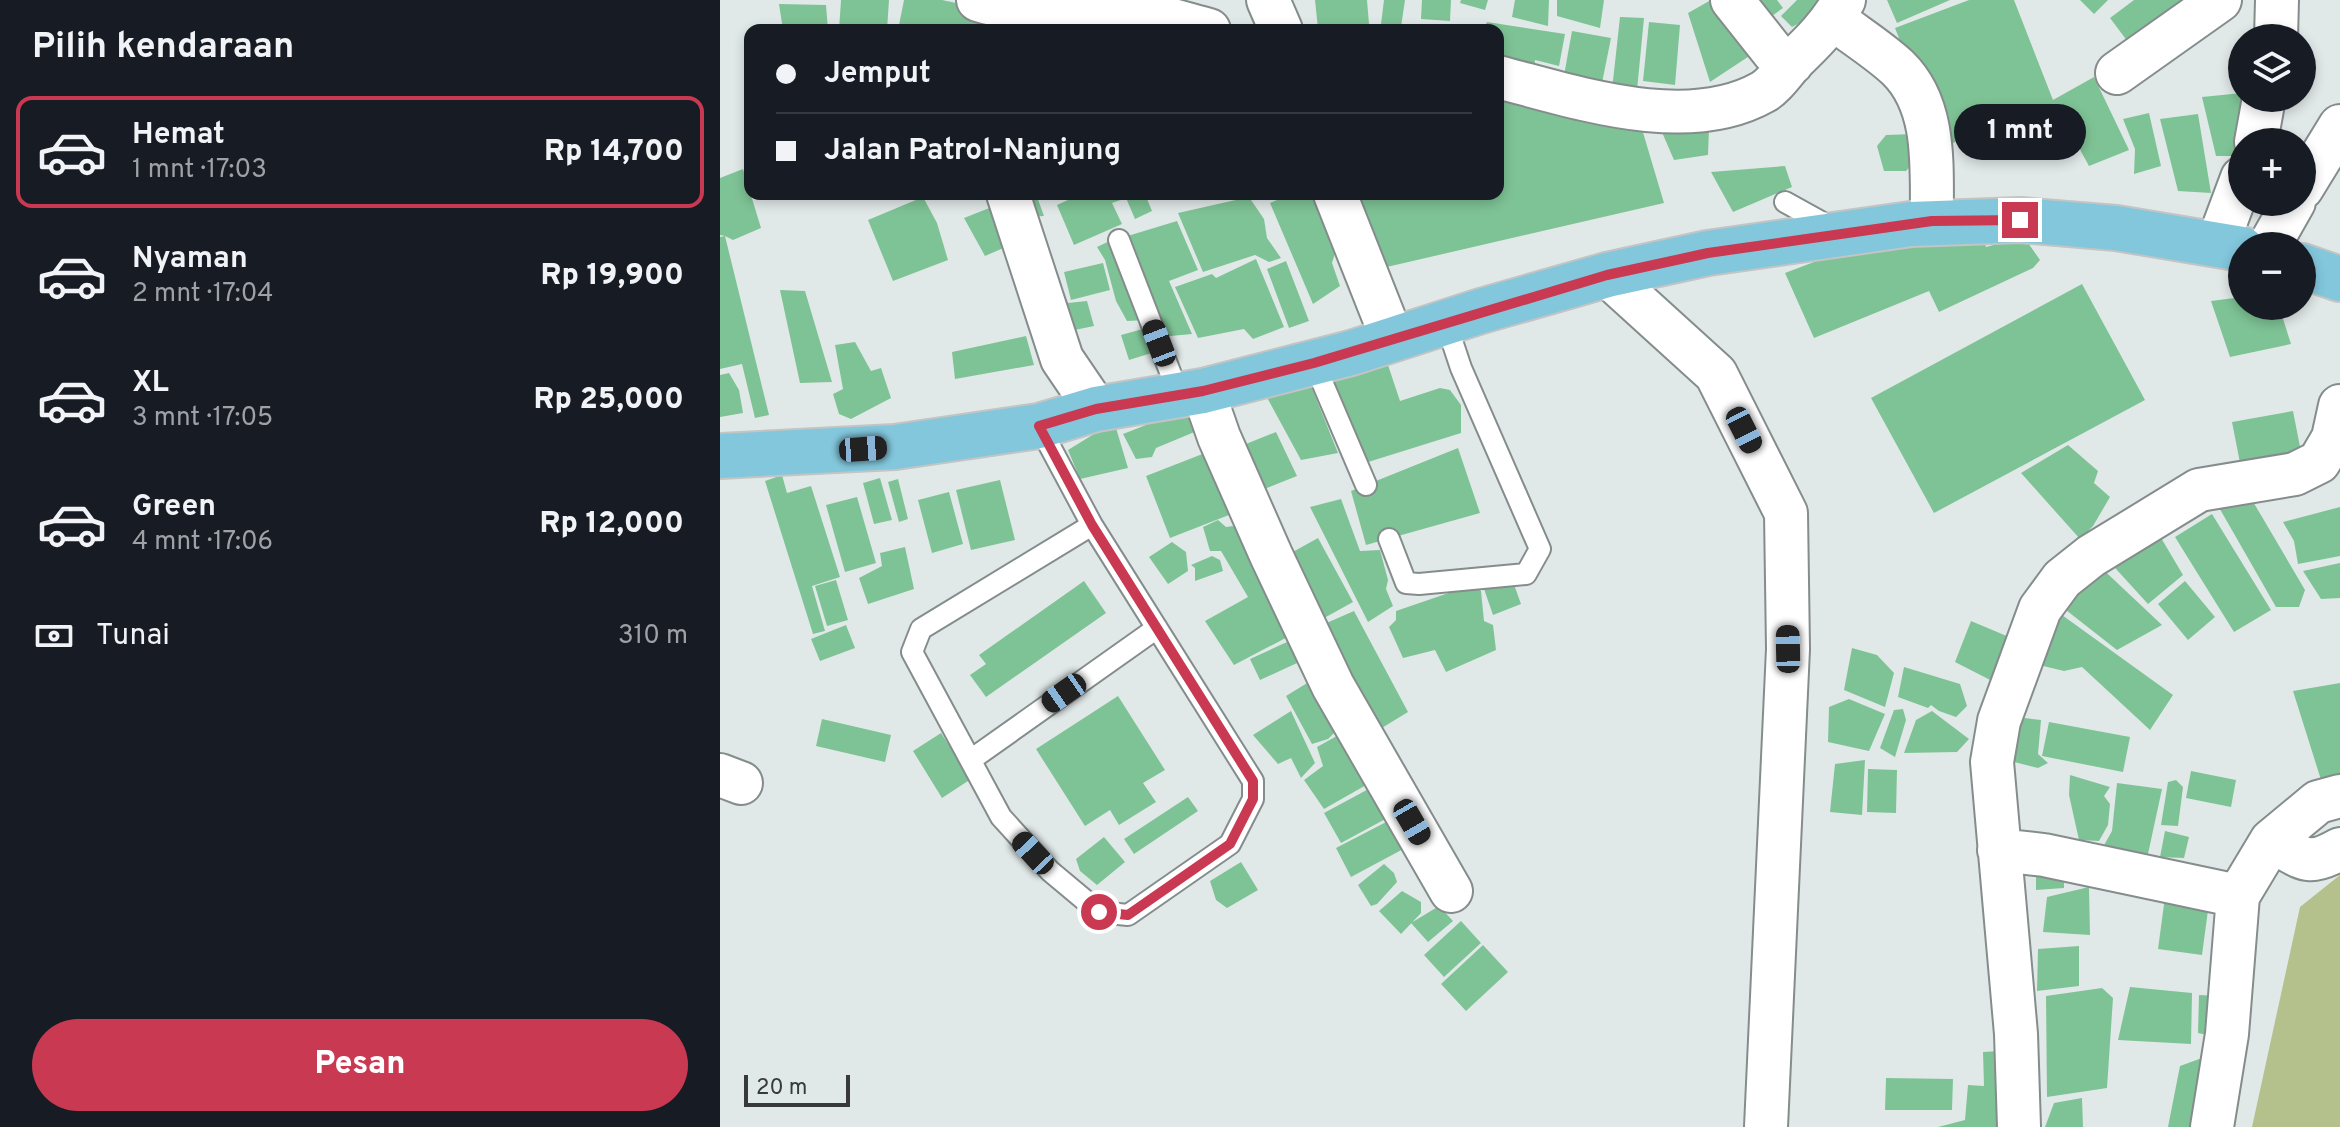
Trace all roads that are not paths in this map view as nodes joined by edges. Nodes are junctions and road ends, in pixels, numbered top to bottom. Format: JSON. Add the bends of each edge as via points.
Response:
{"nodes":[{"id":1,"x":1268,"y":0,"type":"edge"},
{"id":2,"x":1732,"y":0,"type":"edge"},
{"id":3,"x":2220,"y":0,"type":"edge"},
{"id":4,"x":2277,"y":0,"type":"edge"},
{"id":5,"x":988,"y":9,"type":"edge"},
{"id":6,"x":1839,"y":10,"type":"edge"},
{"id":7,"x":1182,"y":24,"type":"edge"},
{"id":8,"x":1278,"y":24,"type":"edge"},
{"id":9,"x":2276,"y":24,"type":"edge"},
{"id":10,"x":1792,"y":63,"type":"junction"},
{"id":11,"x":2117,"y":73,"type":"dead end"},
{"id":12,"x":1504,"y":78,"type":"edge"},
{"id":13,"x":2340,"y":126,"type":"edge"},
{"id":14,"x":2316,"y":165,"type":"edge"},
{"id":15,"x":1010,"y":200,"type":"edge"},
{"id":16,"x":1337,"y":200,"type":"edge"},
{"id":17,"x":1785,"y":202,"type":"dead end"},
{"id":18,"x":1932,"y":221,"type":"junction"},
{"id":19,"x":1843,"y":234,"type":"junction"},
{"id":20,"x":1119,"y":240,"type":"dead end"},
{"id":21,"x":2228,"y":247,"type":"edge"},
{"id":22,"x":2316,"y":271,"type":"edge"},
{"id":23,"x":1607,"y":275,"type":"junction"},
{"id":24,"x":2340,"y":279,"type":"edge"},
{"id":25,"x":1446,"y":323,"type":"junction"},
{"id":26,"x":1392,"y":338,"type":"junction"},
{"id":27,"x":1314,"y":363,"type":"junction"},
{"id":28,"x":1191,"y":393,"type":"junction"},
{"id":29,"x":2340,"y":406,"type":"edge"},
{"id":30,"x":1096,"y":409,"type":"junction"},
{"id":31,"x":1039,"y":426,"type":"junction"},
{"id":32,"x":720,"y":456,"type":"edge"},
{"id":33,"x":1366,"y":485,"type":"dead end"},
{"id":34,"x":1092,"y":525,"type":"junction"},
{"id":35,"x":1389,"y":539,"type":"dead end"},
{"id":36,"x":1157,"y":628,"type":"junction"},
{"id":37,"x":972,"y":759,"type":"junction"},
{"id":38,"x":2340,"y":796,"type":"edge"},
{"id":39,"x":2271,"y":841,"type":"junction"},
{"id":40,"x":2340,"y":849,"type":"edge"},
{"id":41,"x":1999,"y":850,"type":"junction"},
{"id":42,"x":1451,"y":891,"type":"dead end"},
{"id":43,"x":2238,"y":896,"type":"junction"},
{"id":44,"x":1766,"y":1127,"type":"edge"},
{"id":45,"x":2019,"y":1127,"type":"edge"},
{"id":46,"x":2212,"y":1127,"type":"edge"}],
"edges":[{"from":1,"to":8,"type":"street"},
{"from":2,"to":10,"type":"street","via":[[1774,53]]},
{"from":3,"to":11,"type":"street"},
{"from":4,"to":9,"type":"street"},
{"from":5,"to":7,"type":"street","via":[[1105,7]]},
{"from":6,"to":10,"type":"street"},
{"from":6,"to":18,"type":"street","via":[[1898,68],[1922,108],[1929,130]]},
{"from":10,"to":12,"type":"street","via":[[1765,91],[1727,106],[1692,111],[1632,109]]},
{"from":13,"to":14,"type":"street"},
{"from":15,"to":30,"type":"street","via":[[1062,359]]},
{"from":16,"to":26,"type":"street"},
{"from":17,"to":19,"type":"lane"},
{"from":18,"to":19,"type":"main road"},
{"from":18,"to":21,"type":"main road","via":[[2020,220],[2116,228]]},
{"from":19,"to":23,"type":"main road","via":[[1708,253]]},
{"from":20,"to":28,"type":"lane"},
{"from":22,"to":24,"type":"main road"},
{"from":23,"to":25,"type":"main road"},
{"from":23,"to":44,"type":"street","via":[[1716,374],[1786,513],[1788,649]]},
{"from":25,"to":26,"type":"main road"},
{"from":25,"to":35,"type":"lane","via":[[1540,549],[1526,574],[1419,584],[1406,583]]},
{"from":26,"to":27,"type":"main road"},
{"from":27,"to":28,"type":"main road"},
{"from":27,"to":33,"type":"lane"},
{"from":28,"to":30,"type":"main road"},
{"from":28,"to":42,"type":"street","via":[[1219,437],[1333,686]]},
{"from":29,"to":41,"type":"street","via":[[2333,438],[2319,462],[2295,474],[2199,490],[2062,579],[2040,609],[1999,721],[1992,762]]},
{"from":30,"to":31,"type":"main road"},
{"from":31,"to":32,"type":"main road","via":[[895,447]]},
{"from":31,"to":34,"type":"lane"},
{"from":34,"to":36,"type":"lane"},
{"from":34,"to":37,"type":"lane","via":[[921,629],[915,639],[912,652]]},
{"from":36,"to":37,"type":"lane"},
{"from":36,"to":37,"type":"lane","via":[[1253,781],[1253,799],[1230,844],[1128,915],[1099,912],[1050,871],[1001,817]]},
{"from":38,"to":39,"type":"street","via":[[2318,802]]},
{"from":39,"to":40,"type":"street","via":[[2309,861]]},
{"from":39,"to":43,"type":"street"},
{"from":41,"to":43,"type":"street"},
{"from":41,"to":45,"type":"street"},
{"from":43,"to":46,"type":"street","via":[[2227,1034]]}]}
